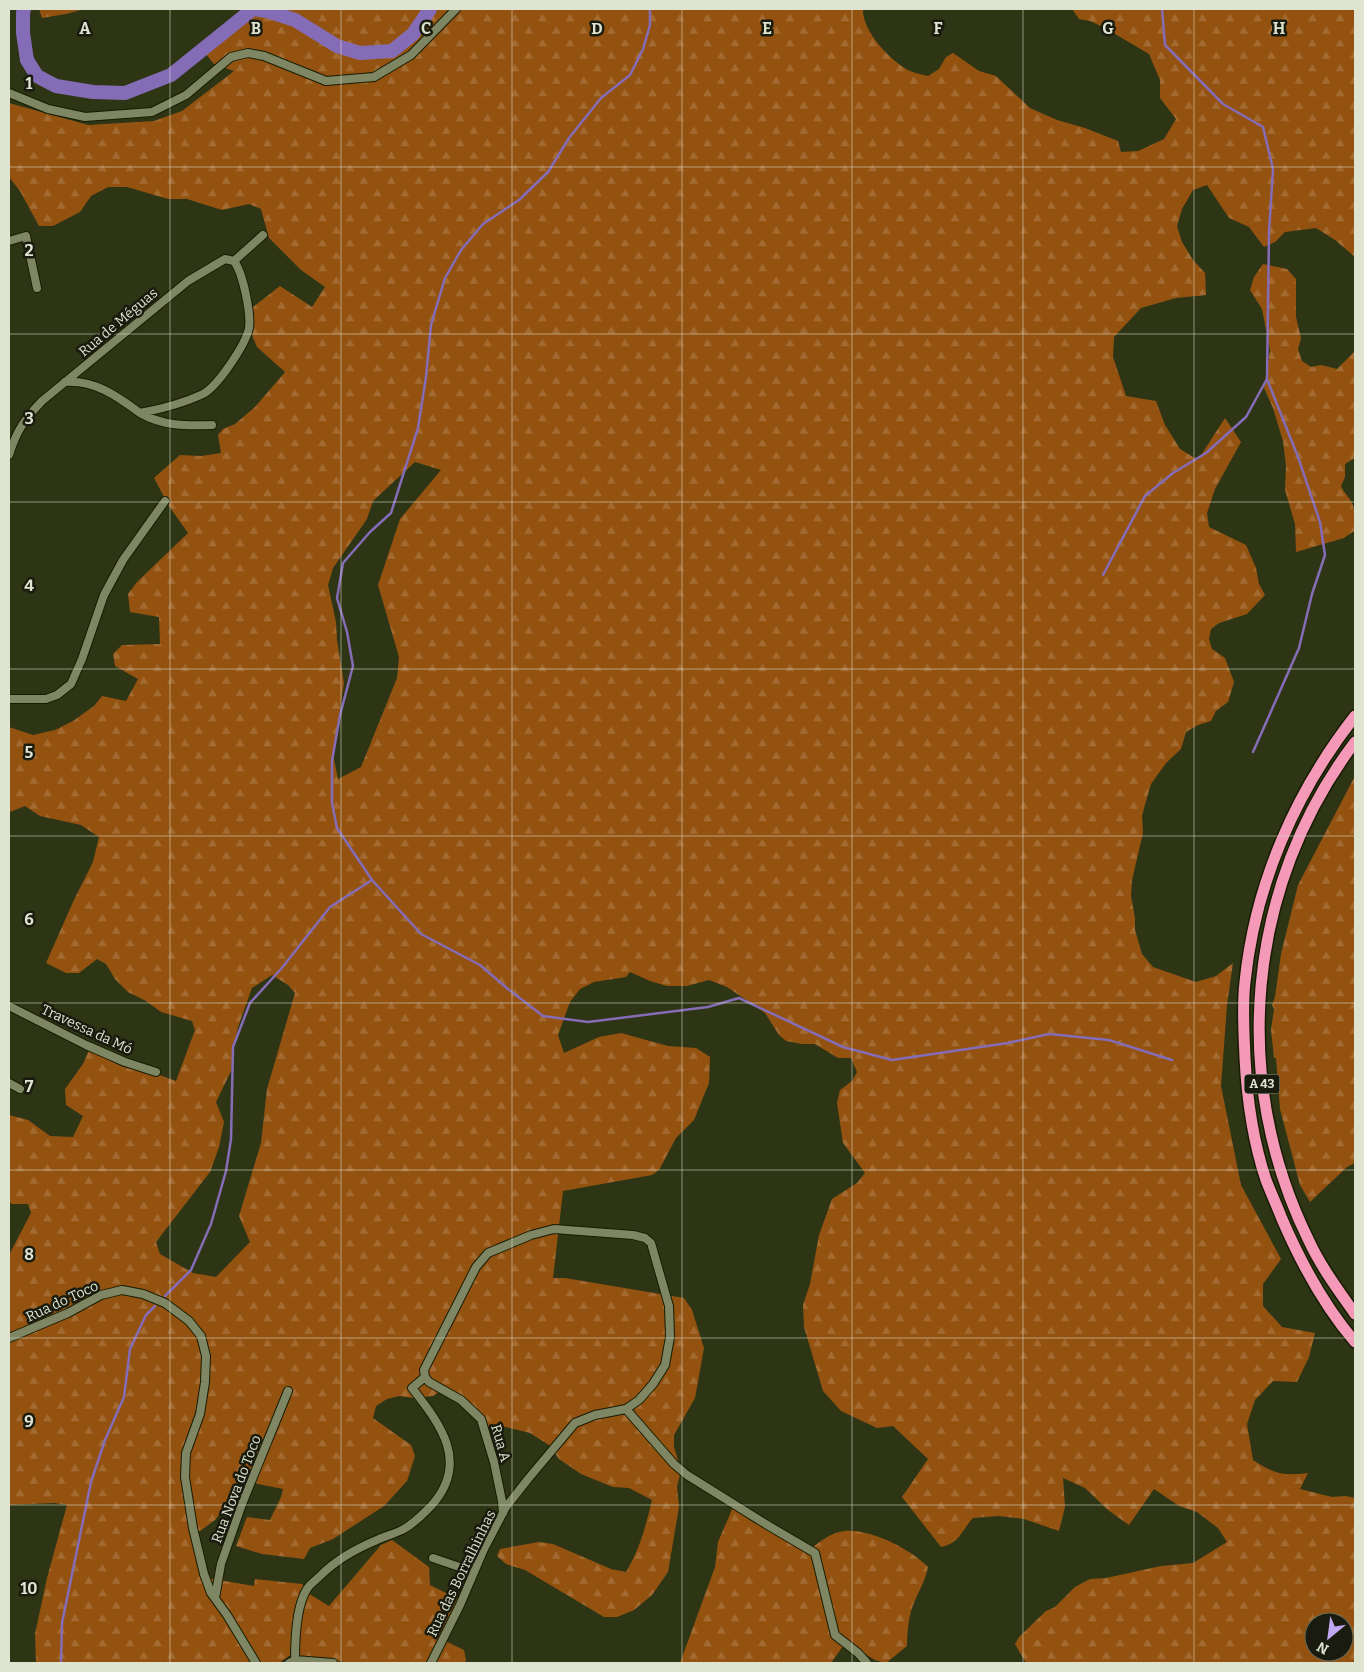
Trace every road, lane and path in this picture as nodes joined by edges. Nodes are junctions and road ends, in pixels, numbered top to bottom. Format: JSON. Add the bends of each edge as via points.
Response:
{"nodes":[{"id":1,"x":456,"y":9,"type":"edge"},
{"id":2,"x":9,"y":93,"type":"edge"},
{"id":3,"x":264,"y":235,"type":"dead end"},
{"id":4,"x":9,"y":241,"type":"edge"},
{"id":5,"x":234,"y":261,"type":"junction"},
{"id":6,"x":37,"y":288,"type":"dead end"},
{"id":7,"x":65,"y":382,"type":"junction"},
{"id":8,"x":140,"y":413,"type":"junction"},
{"id":9,"x":212,"y":425,"type":"dead end"},
{"id":10,"x":9,"y":455,"type":"edge"},
{"id":11,"x":165,"y":501,"type":"dead end"},
{"id":12,"x":9,"y":699,"type":"edge"},
{"id":13,"x":1355,"y":716,"type":"edge"},
{"id":14,"x":1355,"y":742,"type":"edge"},
{"id":15,"x":9,"y":1006,"type":"edge"},
{"id":16,"x":156,"y":1072,"type":"dead end"},
{"id":17,"x":9,"y":1083,"type":"edge"},
{"id":18,"x":20,"y":1089,"type":"dead end"},
{"id":19,"x":1355,"y":1314,"type":"edge"},
{"id":20,"x":9,"y":1338,"type":"edge"},
{"id":21,"x":1355,"y":1342,"type":"edge"},
{"id":22,"x":425,"y":1377,"type":"junction"},
{"id":23,"x":288,"y":1391,"type":"dead end"},
{"id":24,"x":626,"y":1409,"type":"junction"},
{"id":25,"x":503,"y":1514,"type":"junction"},
{"id":26,"x":433,"y":1558,"type":"dead end"},
{"id":27,"x":474,"y":1572,"type":"junction"},
{"id":28,"x":215,"y":1598,"type":"junction"},
{"id":29,"x":292,"y":1662,"type":"edge"},
{"id":30,"x":256,"y":1663,"type":"edge"},
{"id":31,"x":333,"y":1663,"type":"edge"},
{"id":32,"x":431,"y":1663,"type":"edge"},
{"id":33,"x":866,"y":1663,"type":"edge"}],
"edges":[{"from":1,"to":2,"type":"street","via":[[411,55],[374,77],[326,80],[248,53],[231,57],[186,95],[152,112],[85,117],[48,109]]},
{"from":3,"to":5,"type":"street","name":"Rua de Méguas"},
{"from":4,"to":6,"type":"street","via":[[26,236]]},
{"from":5,"to":7,"type":"street","name":"Rua de Méguas","via":[[225,259],[188,281]]},
{"from":5,"to":8,"type":"street","via":[[243,283],[249,328],[229,366],[204,393]]},
{"from":7,"to":8,"type":"street","via":[[92,384],[107,390]]},
{"from":7,"to":10,"type":"street","name":"Rua de Méguas","via":[[24,420]]},
{"from":8,"to":9,"type":"street","via":[[170,424]]},
{"from":11,"to":12,"type":"street","via":[[122,560],[104,595],[71,684],[46,699]]},
{"from":13,"to":21,"type":"highway","number":"A 43","via":[[1308,785],[1269,871],[1256,917],[1245,982],[1243,1022],[1246,1078],[1266,1181],[1311,1278]]},
{"from":14,"to":19,"type":"highway","number":"A 43","via":[[1321,794],[1281,884],[1270,920],[1260,982],[1258,1020],[1261,1077],[1282,1177],[1308,1241]]},
{"from":15,"to":16,"type":"street","name":"Travessa da Mó","via":[[86,1045]]},
{"from":17,"to":18,"type":"street"},
{"from":20,"to":28,"type":"street","name":"Rua do Toco","via":[[101,1295],[122,1290],[164,1303],[189,1321],[201,1336],[206,1356],[205,1382],[200,1414],[186,1452],[185,1477],[204,1574]]},
{"from":22,"to":24,"type":"street","name":"Rua das Borralhinhas","via":[[424,1370],[476,1267],[488,1253],[531,1234],[554,1229],[632,1235],[651,1243],[669,1306],[670,1337],[665,1365],[639,1400]]},
{"from":22,"to":25,"type":"street","name":"Rua A","via":[[461,1400],[481,1419],[494,1462]]},
{"from":22,"to":29,"type":"street","via":[[412,1388],[441,1428],[447,1444],[450,1462],[447,1482],[419,1519],[402,1530],[344,1555],[306,1589],[299,1609]]},
{"from":23,"to":28,"type":"street","name":"Rua Nova do Toco","via":[[242,1504],[221,1564]]},
{"from":24,"to":25,"type":"street","name":"Rua das Borralhinhas","via":[[575,1423]]},
{"from":24,"to":33,"type":"street","via":[[687,1475],[815,1552],[835,1635]]},
{"from":25,"to":27,"type":"street","name":"Rua das Borralhinhas"},
{"from":26,"to":27,"type":"street"},
{"from":27,"to":32,"type":"street","name":"Rua das Borralhinhas"},
{"from":28,"to":30,"type":"street"},
{"from":29,"to":31,"type":"street"}]}
